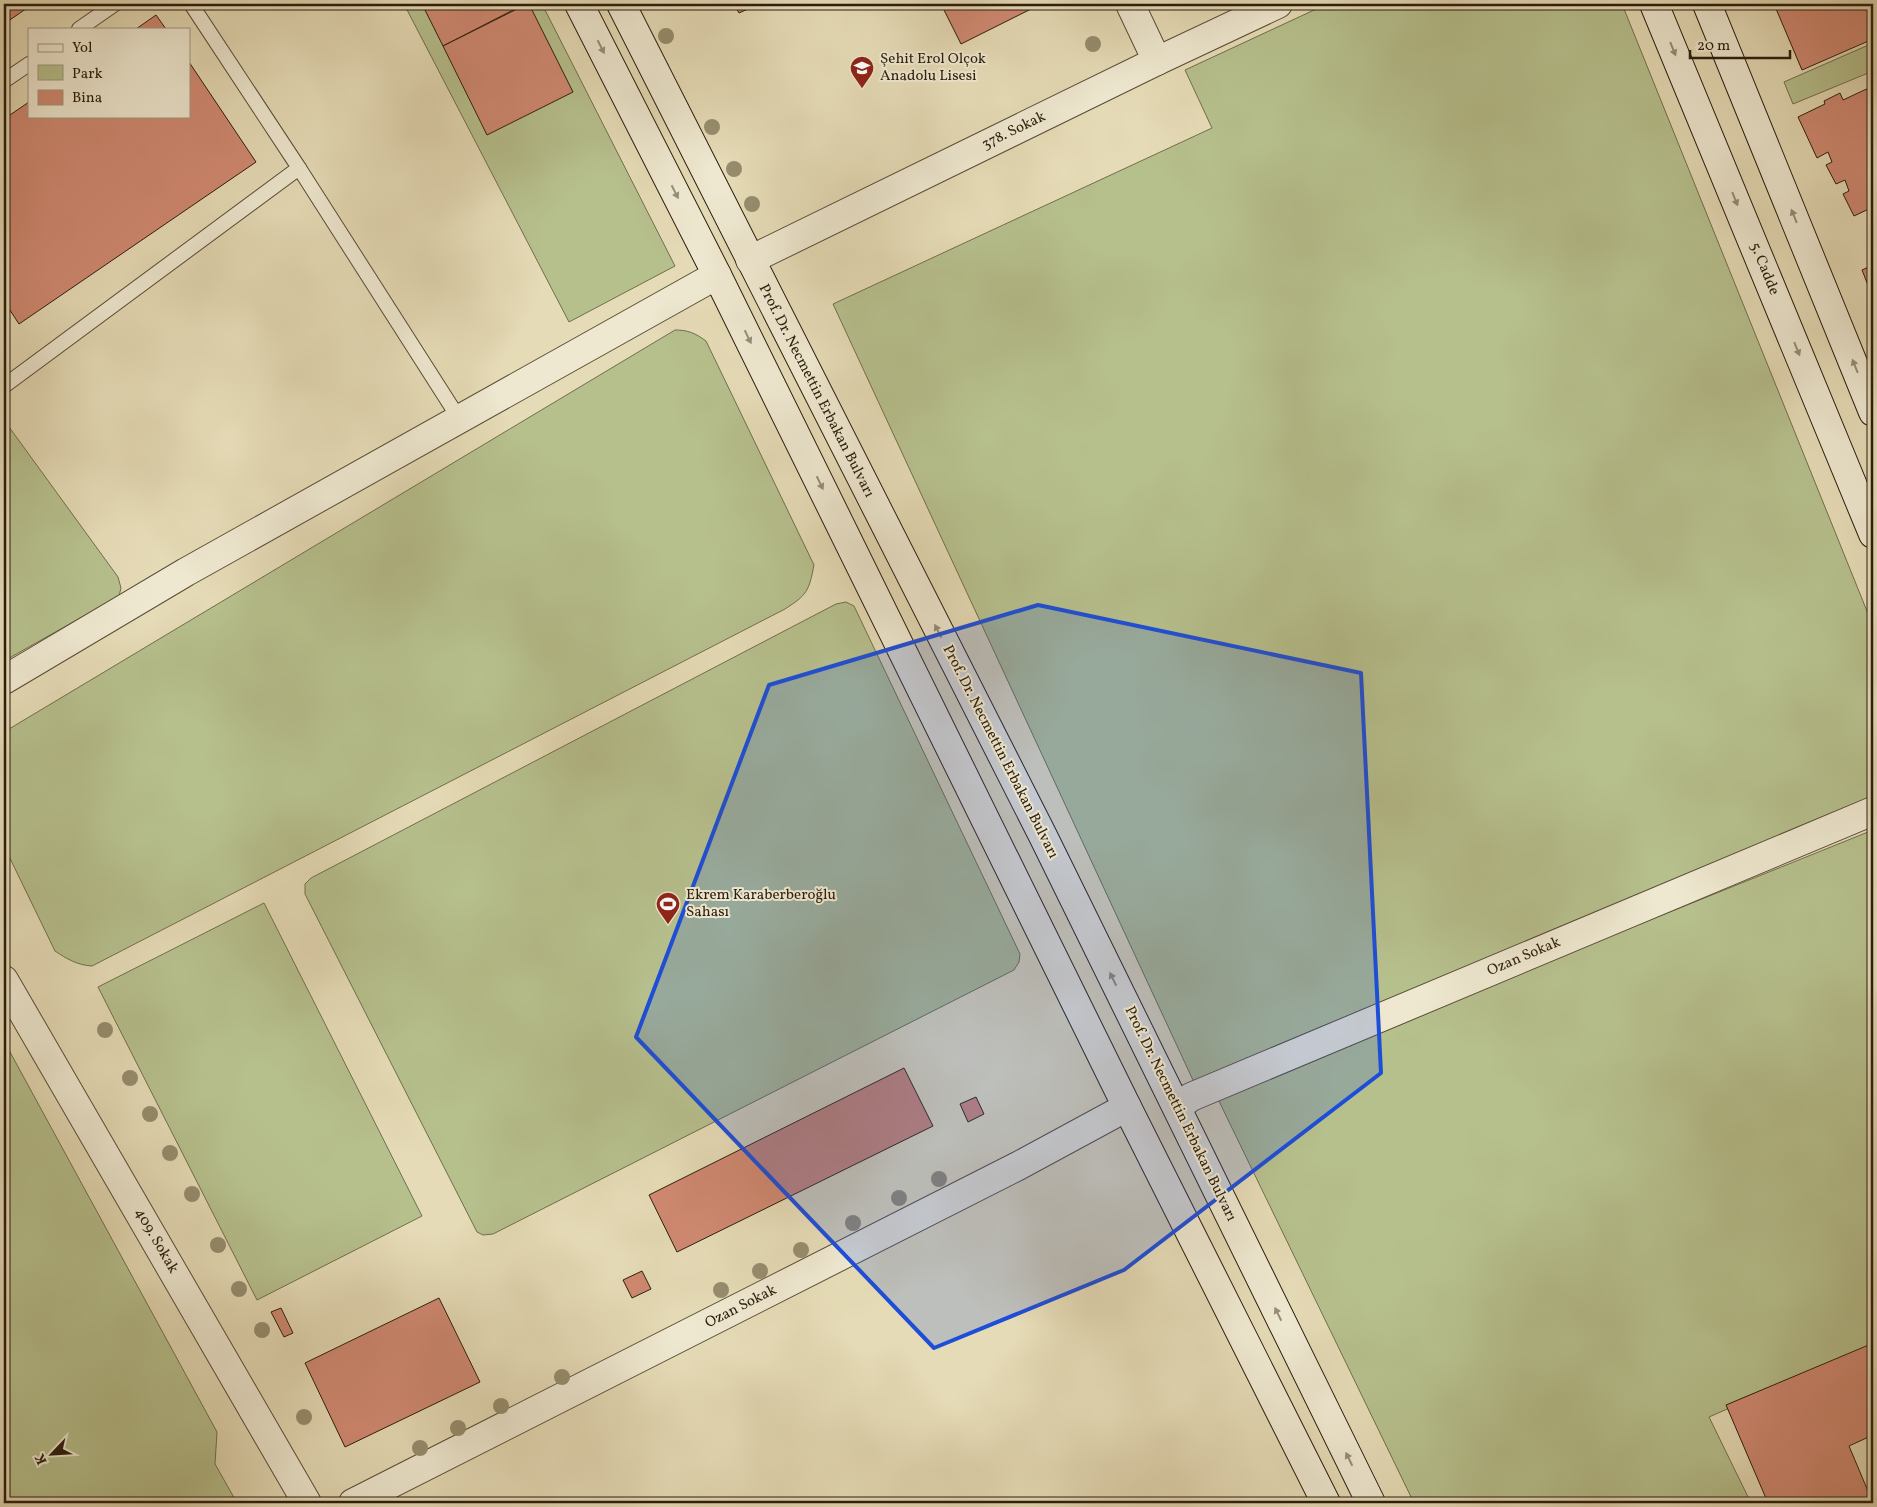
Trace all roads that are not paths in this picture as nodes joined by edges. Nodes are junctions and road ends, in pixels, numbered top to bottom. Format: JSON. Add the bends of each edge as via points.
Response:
{"nodes":[{"id":1,"x":115,"y":4,"type":"edge"},
{"id":2,"x":191,"y":4,"type":"edge"},
{"id":3,"x":578,"y":4,"type":"edge"},
{"id":4,"x":621,"y":4,"type":"edge"},
{"id":5,"x":1130,"y":4,"type":"edge"},
{"id":6,"x":1278,"y":4,"type":"edge"},
{"id":7,"x":1654,"y":4,"type":"edge"},
{"id":8,"x":1707,"y":4,"type":"edge"},
{"id":9,"x":80,"y":28,"type":"edge"},
{"id":10,"x":1157,"y":61,"type":"junction"},
{"id":11,"x":28,"y":65,"type":"edge"},
{"id":12,"x":4,"y":81,"type":"edge"},
{"id":13,"x":299,"y":168,"type":"junction"},
{"id":14,"x":750,"y":260,"type":"junction"},
{"id":15,"x":717,"y":275,"type":"junction"},
{"id":16,"x":4,"y":386,"type":"edge"},
{"id":17,"x":1873,"y":412,"type":"edge"},
{"id":18,"x":460,"y":420,"type":"junction"},
{"id":19,"x":1873,"y":534,"type":"edge"},
{"id":20,"x":4,"y":680,"type":"edge"},
{"id":21,"x":1873,"y":811,"type":"edge"},
{"id":22,"x":4,"y":980,"type":"edge"},
{"id":23,"x":1127,"y":1107,"type":"junction"},
{"id":24,"x":1177,"y":1107,"type":"junction"},
{"id":25,"x":307,"y":1503,"type":"edge"},
{"id":26,"x":353,"y":1503,"type":"edge"},
{"id":27,"x":1326,"y":1503,"type":"edge"},
{"id":28,"x":1371,"y":1503,"type":"edge"}],
"edges":[{"from":1,"to":9,"type":"lane"},
{"from":2,"to":13,"type":"lane"},
{"from":3,"to":15,"type":"main road","one_way":true},
{"from":4,"to":14,"type":"main road","name":"Prof. Dr. Necmettin Erbakan Bulvarı"},
{"from":5,"to":10,"type":"main road"},
{"from":6,"to":10,"type":"main road","name":"378. Sokak"},
{"from":7,"to":19,"type":"main road","name":"5. Cadde","one_way":true},
{"from":17,"to":8,"type":"main road","one_way":true},
{"from":10,"to":14,"type":"main road","name":"378. Sokak"},
{"from":11,"to":12,"type":"lane"},
{"from":13,"to":16,"type":"lane"},
{"from":13,"to":18,"type":"lane"},
{"from":24,"to":14,"type":"main road","name":"Prof. Dr. Necmettin Erbakan Bulvarı","one_way":true},
{"from":15,"to":18,"type":"main road"},
{"from":15,"to":23,"type":"main road","one_way":true},
{"from":18,"to":20,"type":"main road","via":[[186,572]]},
{"from":21,"to":24,"type":"main road","name":"Ozan Sokak","via":[[1191,1097]]},
{"from":22,"to":25,"type":"main road","name":"409. Sokak"},
{"from":23,"to":26,"type":"main road","name":"Ozan Sokak"},
{"from":23,"to":27,"type":"main road"},
{"from":28,"to":24,"type":"main road","name":"Prof. Dr. Necmettin Erbakan Bulvarı","one_way":true}]}
